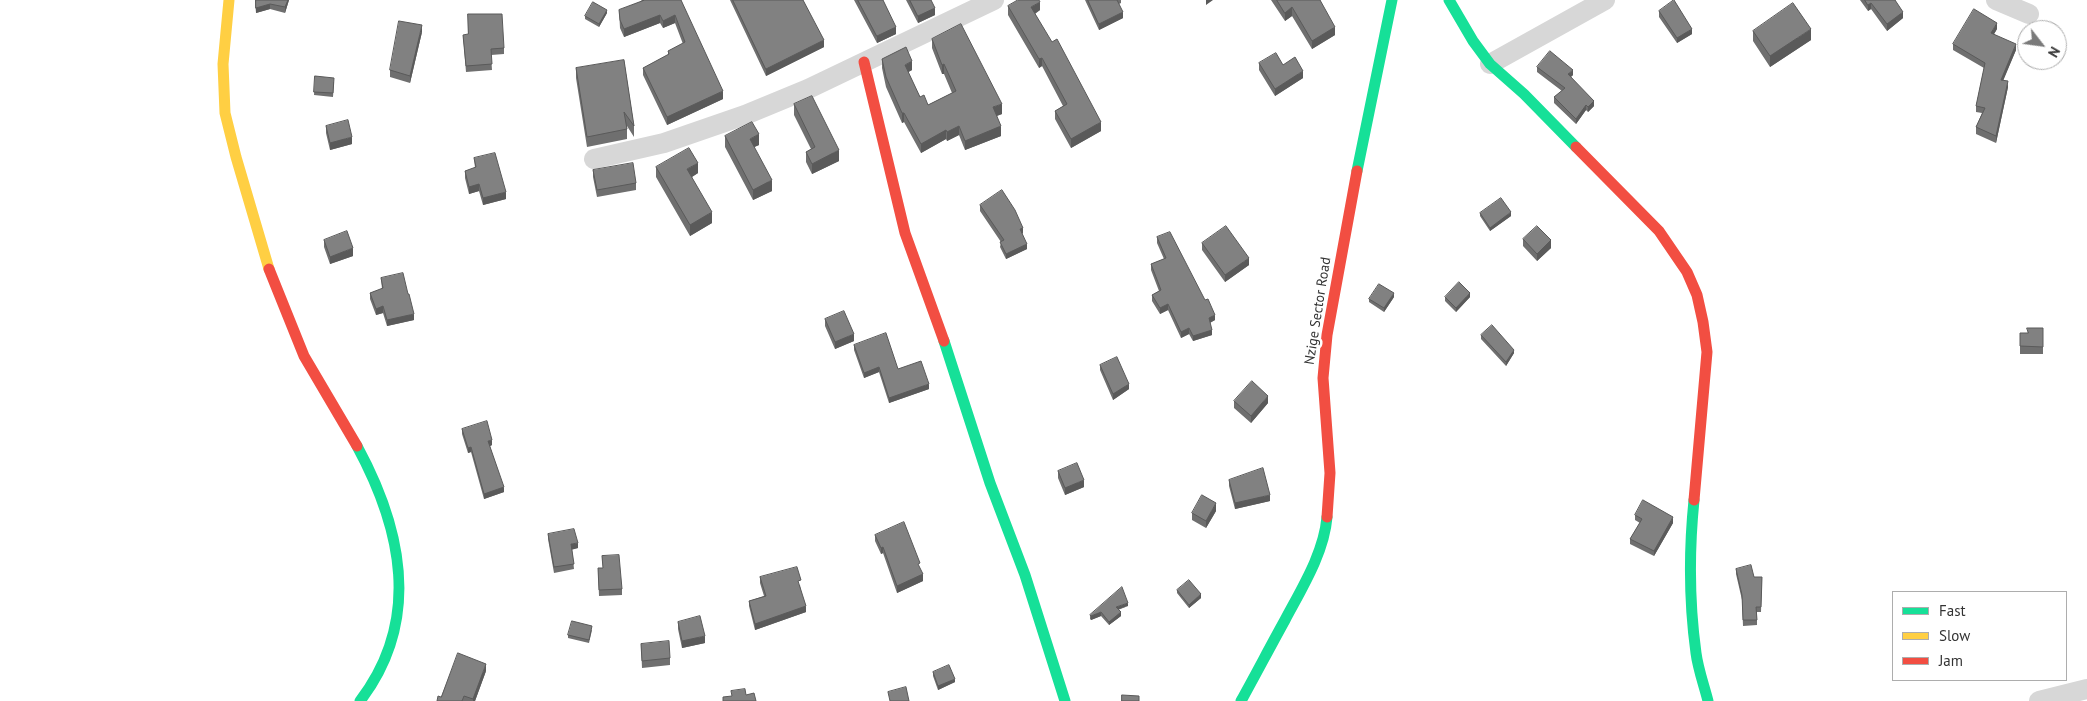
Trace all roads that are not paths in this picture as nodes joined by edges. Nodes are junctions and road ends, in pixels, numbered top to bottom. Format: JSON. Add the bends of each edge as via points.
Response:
{"nodes":[{"id":1,"x":229,"y":0,"type":"edge"},
{"id":2,"x":994,"y":0,"type":"edge"},
{"id":3,"x":1392,"y":0,"type":"edge"},
{"id":4,"x":1449,"y":0,"type":"edge"},
{"id":5,"x":1605,"y":0,"type":"edge"},
{"id":6,"x":1996,"y":0,"type":"edge"},
{"id":7,"x":2029,"y":14,"type":"dead end"},
{"id":8,"x":864,"y":62,"type":"junction"},
{"id":9,"x":1490,"y":64,"type":"junction"},
{"id":10,"x":594,"y":159,"type":"dead end"},
{"id":11,"x":2087,"y":689,"type":"edge"},
{"id":12,"x":360,"y":701,"type":"edge"},
{"id":13,"x":1065,"y":701,"type":"edge"},
{"id":14,"x":1241,"y":701,"type":"edge"},
{"id":15,"x":1708,"y":701,"type":"edge"},
{"id":16,"x":2040,"y":701,"type":"edge"}],
"edges":[{"from":1,"to":12,"type":"street","via":[[224,100],[228,127],[271,275],[309,366],[372,475],[387,507],[396,539],[401,577],[400,604],[391,646],[372,686]]},
{"from":2,"to":8,"type":"street"},
{"from":3,"to":14,"type":"street","name":"Nzige Sector Road","via":[[1327,335],[1323,378],[1330,480],[1326,529],[1305,583]]},
{"from":4,"to":9,"type":"street"},
{"from":5,"to":9,"type":"street"},
{"from":6,"to":7,"type":"street"},
{"from":8,"to":10,"type":"street","via":[[808,89],[692,134]]},
{"from":8,"to":13,"type":"street","via":[[905,233],[934,309],[990,483],[1025,575]]},
{"from":9,"to":15,"type":"street","via":[[1649,218],[1673,248],[1697,294],[1707,352],[1690,533],[1691,580],[1696,654]]},
{"from":11,"to":16,"type":"street"}]}
